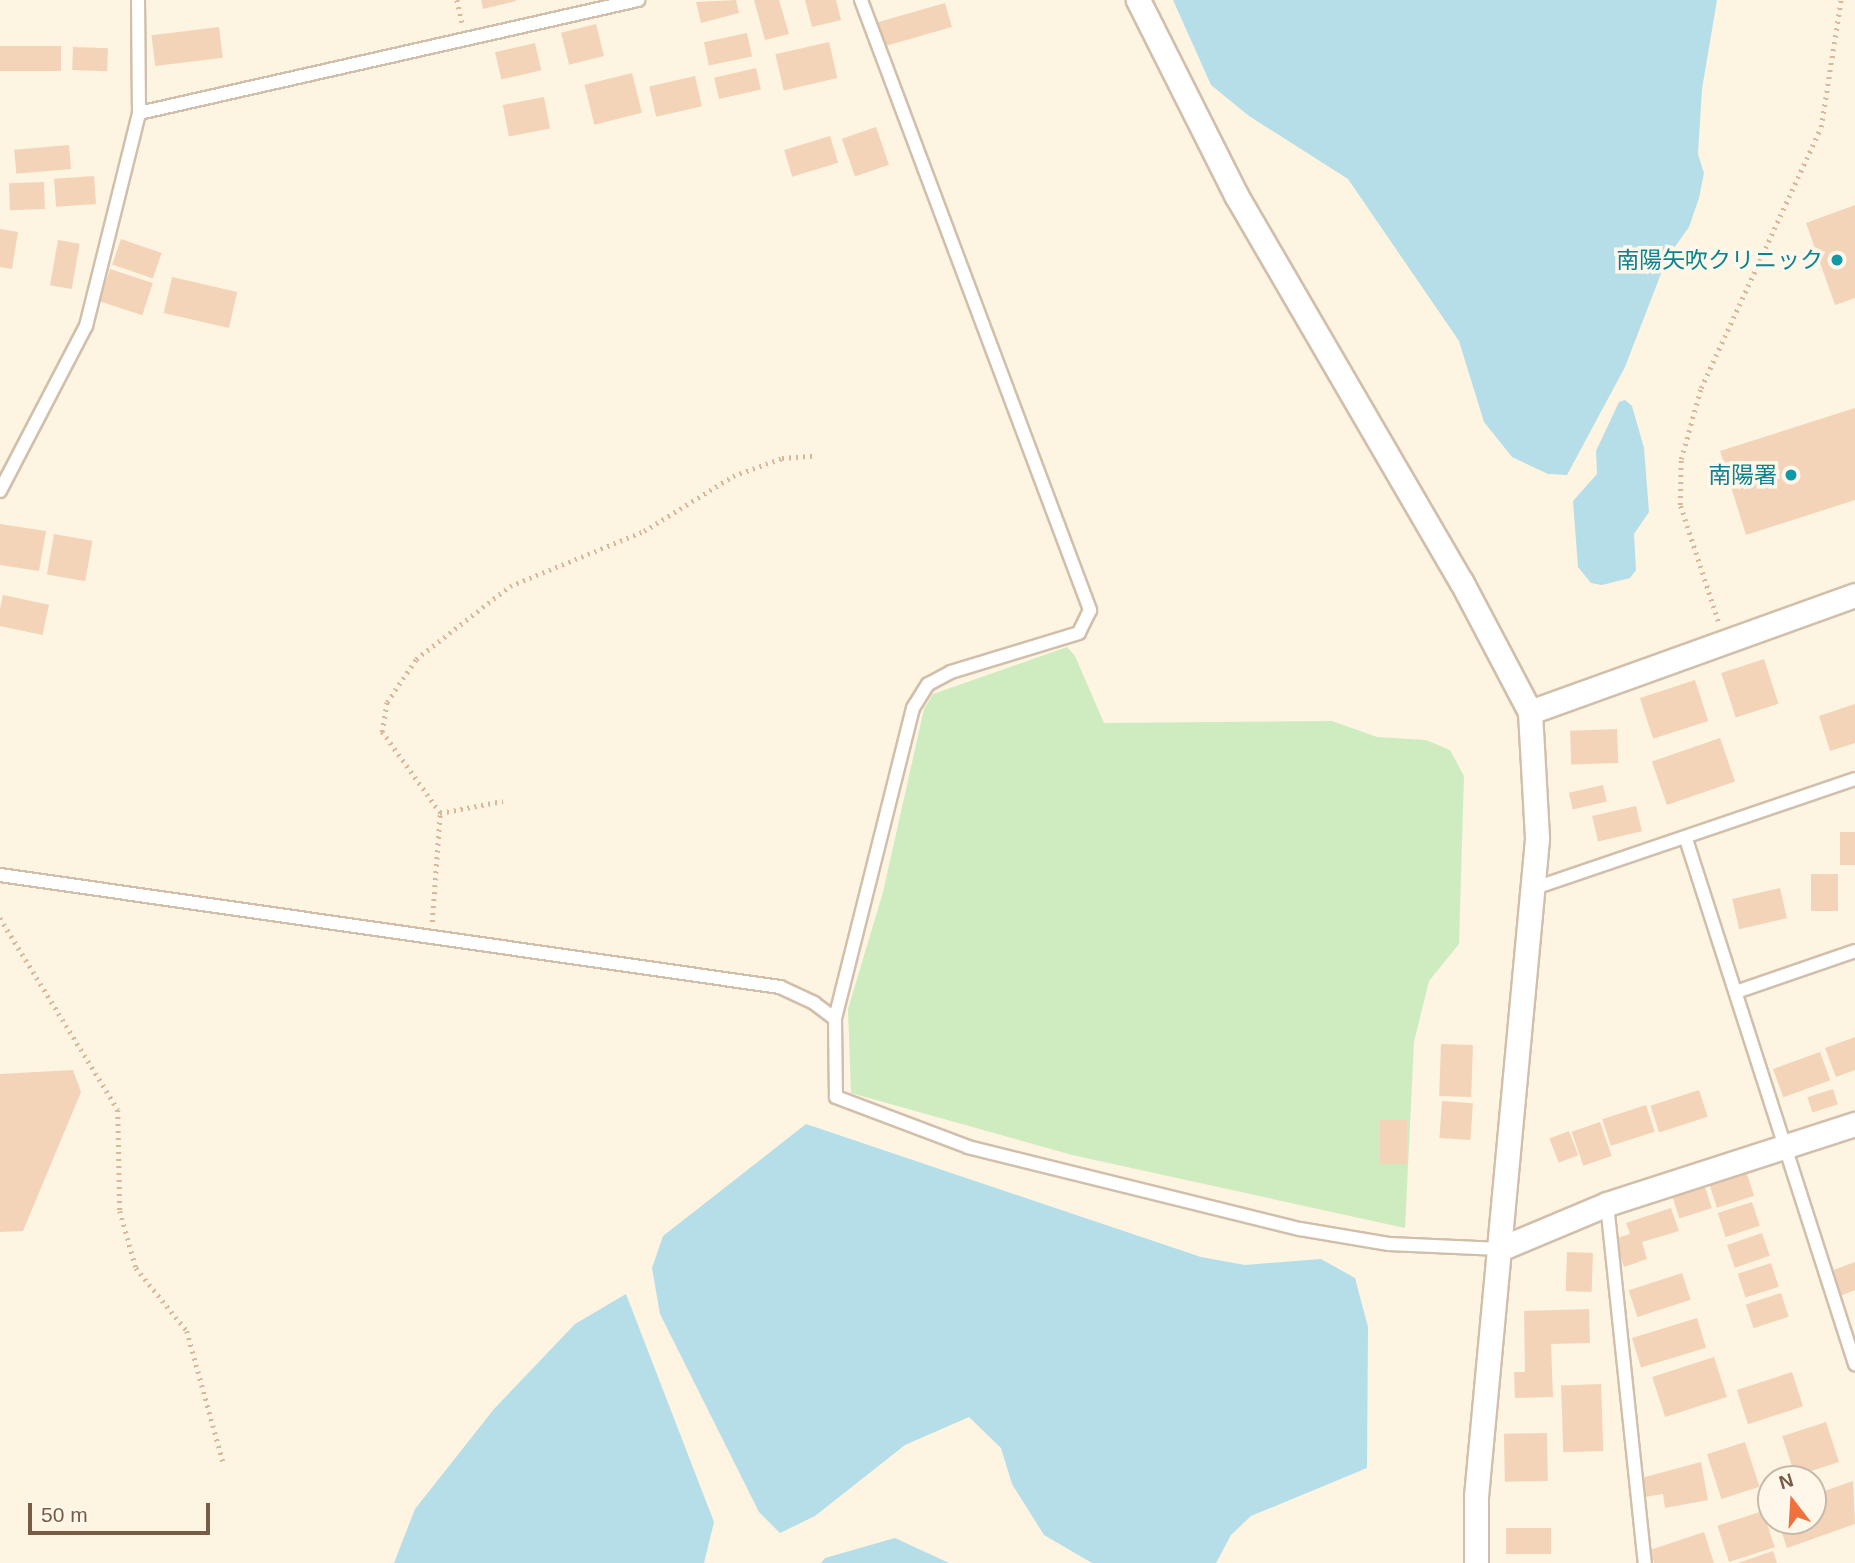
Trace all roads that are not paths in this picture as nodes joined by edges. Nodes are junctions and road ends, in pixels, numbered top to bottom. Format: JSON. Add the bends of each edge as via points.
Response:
{"nodes":[{"id":1,"x":138,"y":0,"type":"edge"},
{"id":2,"x":638,"y":0,"type":"edge"},
{"id":3,"x":861,"y":0,"type":"edge"},
{"id":4,"x":1138,"y":0,"type":"edge"},
{"id":5,"x":139,"y":113,"type":"junction"},
{"id":6,"x":0,"y":491,"type":"edge"},
{"id":7,"x":1855,"y":595,"type":"edge"},
{"id":8,"x":1530,"y":712,"type":"junction"},
{"id":9,"x":1855,"y":779,"type":"edge"},
{"id":10,"x":1686,"y":839,"type":"junction"},
{"id":11,"x":0,"y":875,"type":"edge"},
{"id":12,"x":1532,"y":889,"type":"junction"},
{"id":13,"x":1855,"y":951,"type":"edge"},
{"id":14,"x":1735,"y":992,"type":"junction"},
{"id":15,"x":835,"y":1019,"type":"junction"},
{"id":16,"x":1855,"y":1124,"type":"edge"},
{"id":17,"x":1784,"y":1149,"type":"junction"},
{"id":18,"x":1607,"y":1204,"type":"junction"},
{"id":19,"x":1500,"y":1249,"type":"junction"},
{"id":20,"x":1852,"y":1342,"type":"edge"},
{"id":21,"x":1855,"y":1364,"type":"edge"},
{"id":22,"x":1476,"y":1563,"type":"edge"},
{"id":23,"x":1645,"y":1563,"type":"edge"}],
"edges":[{"from":1,"to":5,"type":"lane"},
{"from":2,"to":5,"type":"lane"},
{"from":3,"to":15,"type":"lane","via":[[1090,610],[1079,634],[951,672],[928,684],[913,708]]},
{"from":4,"to":8,"type":"street","via":[[1230,183],[1461,581]]},
{"from":5,"to":6,"type":"lane","via":[[86,326]]},
{"from":7,"to":8,"type":"street"},
{"from":8,"to":12,"type":"street","via":[[1538,807]]},
{"from":9,"to":10,"type":"lane"},
{"from":10,"to":12,"type":"lane"},
{"from":10,"to":14,"type":"lane"},
{"from":11,"to":15,"type":"lane","via":[[780,987]]},
{"from":12,"to":19,"type":"street"},
{"from":13,"to":14,"type":"lane"},
{"from":14,"to":17,"type":"lane"},
{"from":15,"to":19,"type":"lane","via":[[836,1097],[916,1130],[968,1147],[1300,1228],[1389,1244]]},
{"from":16,"to":17,"type":"street"},
{"from":17,"to":18,"type":"street"},
{"from":17,"to":20,"type":"lane"},
{"from":18,"to":19,"type":"street"},
{"from":18,"to":23,"type":"lane"},
{"from":19,"to":22,"type":"street","via":[[1476,1497]]},
{"from":20,"to":21,"type":"lane"}]}
